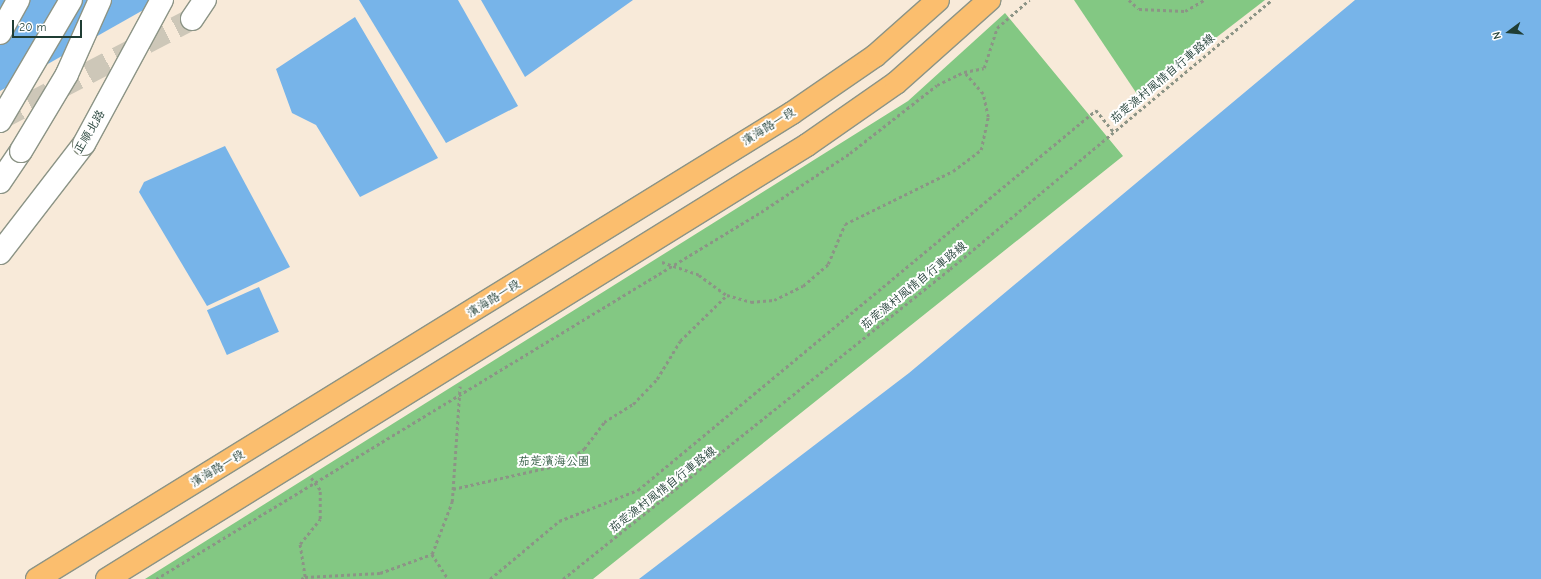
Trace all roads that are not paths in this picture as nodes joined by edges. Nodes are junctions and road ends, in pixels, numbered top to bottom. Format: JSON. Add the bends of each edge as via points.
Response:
{"nodes":[{"id":1,"x":18,"y":0,"type":"edge"},
{"id":2,"x":72,"y":0,"type":"edge"},
{"id":3,"x":100,"y":0,"type":"edge"},
{"id":4,"x":162,"y":0,"type":"edge"},
{"id":5,"x":205,"y":0,"type":"edge"},
{"id":6,"x":938,"y":0,"type":"edge"},
{"id":7,"x":989,"y":0,"type":"edge"},
{"id":8,"x":192,"y":19,"type":"tunnel mouth"},
{"id":9,"x":0,"y":33,"type":"edge"},
{"id":10,"x":0,"y":121,"type":"edge"},
{"id":11,"x":0,"y":182,"type":"edge"},
{"id":12,"x":626,"y":217,"type":"junction"},
{"id":13,"x":638,"y":251,"type":"junction"},
{"id":14,"x":0,"y":253,"type":"edge"},
{"id":15,"x":37,"y":579,"type":"edge"},
{"id":16,"x":107,"y":579,"type":"edge"}],
"edges":[{"from":1,"to":9,"type":"street"},
{"from":2,"to":10,"type":"street","bridge":true},
{"from":3,"to":11,"type":"street","bridge":true,"via":[[67,74]]},
{"from":4,"to":14,"type":"street","name":"正順北路","bridge":true,"via":[[84,144]]},
{"from":5,"to":8,"type":"street"},
{"from":6,"to":12,"type":"main road","name":"濱海路一段","via":[[875,56]]},
{"from":7,"to":13,"type":"main road","via":[[896,83],[807,144]]},
{"from":12,"to":13,"type":"main road"},
{"from":12,"to":15,"type":"main road","name":"濱海路一段"},
{"from":13,"to":16,"type":"main road"}]}
